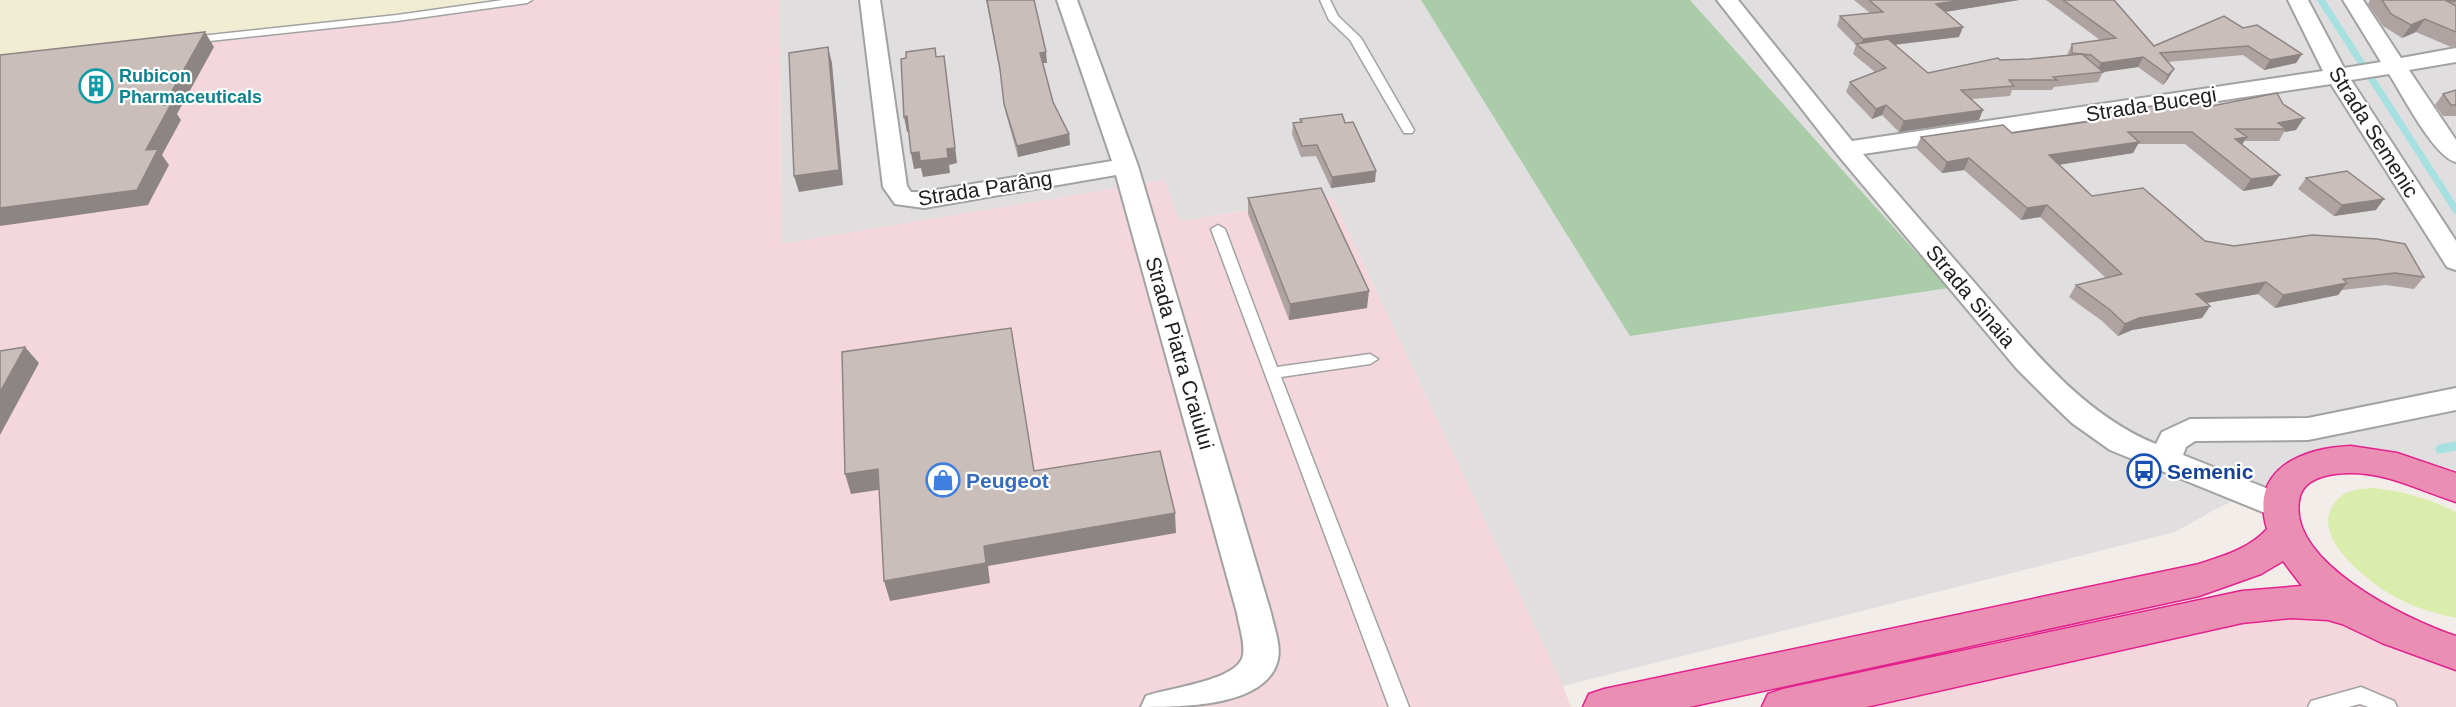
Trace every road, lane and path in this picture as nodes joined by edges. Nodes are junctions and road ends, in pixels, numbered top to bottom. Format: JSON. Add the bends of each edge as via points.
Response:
{"nodes":[{"id":1,"x":527,"y":0,"type":"edge"},
{"id":2,"x":870,"y":0,"type":"edge"},
{"id":3,"x":1067,"y":0,"type":"edge"},
{"id":4,"x":1325,"y":0,"type":"edge"},
{"id":5,"x":1727,"y":0,"type":"edge"},
{"id":6,"x":2298,"y":0,"type":"edge"},
{"id":7,"x":2353,"y":0,"type":"edge"},
{"id":8,"x":175,"y":42,"type":"edge"},
{"id":9,"x":2456,"y":55,"type":"edge"},
{"id":10,"x":2366,"y":70,"type":"junction"},
{"id":11,"x":1408,"y":130,"type":"dead end"},
{"id":12,"x":1846,"y":149,"type":"junction"},
{"id":13,"x":2456,"y":154,"type":"edge"},
{"id":14,"x":1126,"y":166,"type":"junction"},
{"id":15,"x":1218,"y":229,"type":"dead end"},
{"id":16,"x":2456,"y":261,"type":"edge"},
{"id":17,"x":1370,"y":359,"type":"dead end"},
{"id":18,"x":1272,"y":374,"type":"junction"},
{"id":19,"x":2456,"y":399,"type":"edge"},
{"id":20,"x":2166,"y":461,"type":"junction"},
{"id":21,"x":2456,"y":488,"type":"edge"},
{"id":22,"x":2283,"y":519,"type":"junction"},
{"id":23,"x":2396,"y":631,"type":"junction"},
{"id":24,"x":2456,"y":652,"type":"edge"},
{"id":25,"x":1159,"y":707,"type":"edge"},
{"id":26,"x":1399,"y":707,"type":"edge"},
{"id":27,"x":1604,"y":707,"type":"edge"},
{"id":28,"x":1783,"y":707,"type":"edge"},
{"id":29,"x":2318,"y":707,"type":"edge"},
{"id":30,"x":2387,"y":707,"type":"edge"}],
"edges":[{"from":1,"to":8,"type":"lane"},
{"from":2,"to":14,"type":"street","name":"Strada Parâng","via":[[895,188],[904,199],[924,200]]},
{"from":3,"to":14,"type":"street","name":"Strada Piatra Craiului"},
{"from":4,"to":11,"type":"lane","via":[[1333,18],[1354,38]]},
{"from":5,"to":12,"type":"street","name":"Strada Sinaia"},
{"from":6,"to":10,"type":"street","name":"Strada Semenic"},
{"from":7,"to":10,"type":"street"},
{"from":9,"to":10,"type":"street","name":"Strada Bucegi"},
{"from":10,"to":12,"type":"street","name":"Strada Bucegi"},
{"from":10,"to":13,"type":"street"},
{"from":10,"to":16,"type":"street","name":"Strada Semenic"},
{"from":12,"to":20,"type":"street","name":"Strada Sinaia","via":[[2027,362],[2058,393],[2121,441]]},
{"from":14,"to":25,"type":"street","name":"Strada Piatra Craiului","via":[[1254,613],[1260,646],[1259,663],[1249,676],[1220,693]]},
{"from":15,"to":18,"type":"lane"},
{"from":17,"to":18,"type":"lane"},
{"from":18,"to":26,"type":"lane"},
{"from":19,"to":20,"type":"street","via":[[2308,429],[2190,430],[2173,440]]},
{"from":20,"to":22,"type":"street","name":"Strada Sinaia"},
{"from":21,"to":22,"type":"highway","via":[[2403,468],[2370,462],[2316,465],[2296,474],[2285,489]]},
{"from":22,"to":23,"type":"highway","via":[[2301,558],[2326,584]]},
{"from":22,"to":27,"type":"highway","via":[[2267,553],[2199,580]]},
{"from":23,"to":24,"type":"highway"},
{"from":23,"to":28,"type":"highway","via":[[2339,607],[2317,603],[2242,607]]},
{"from":29,"to":30,"type":"lane","via":[[2361,695]]}]}
